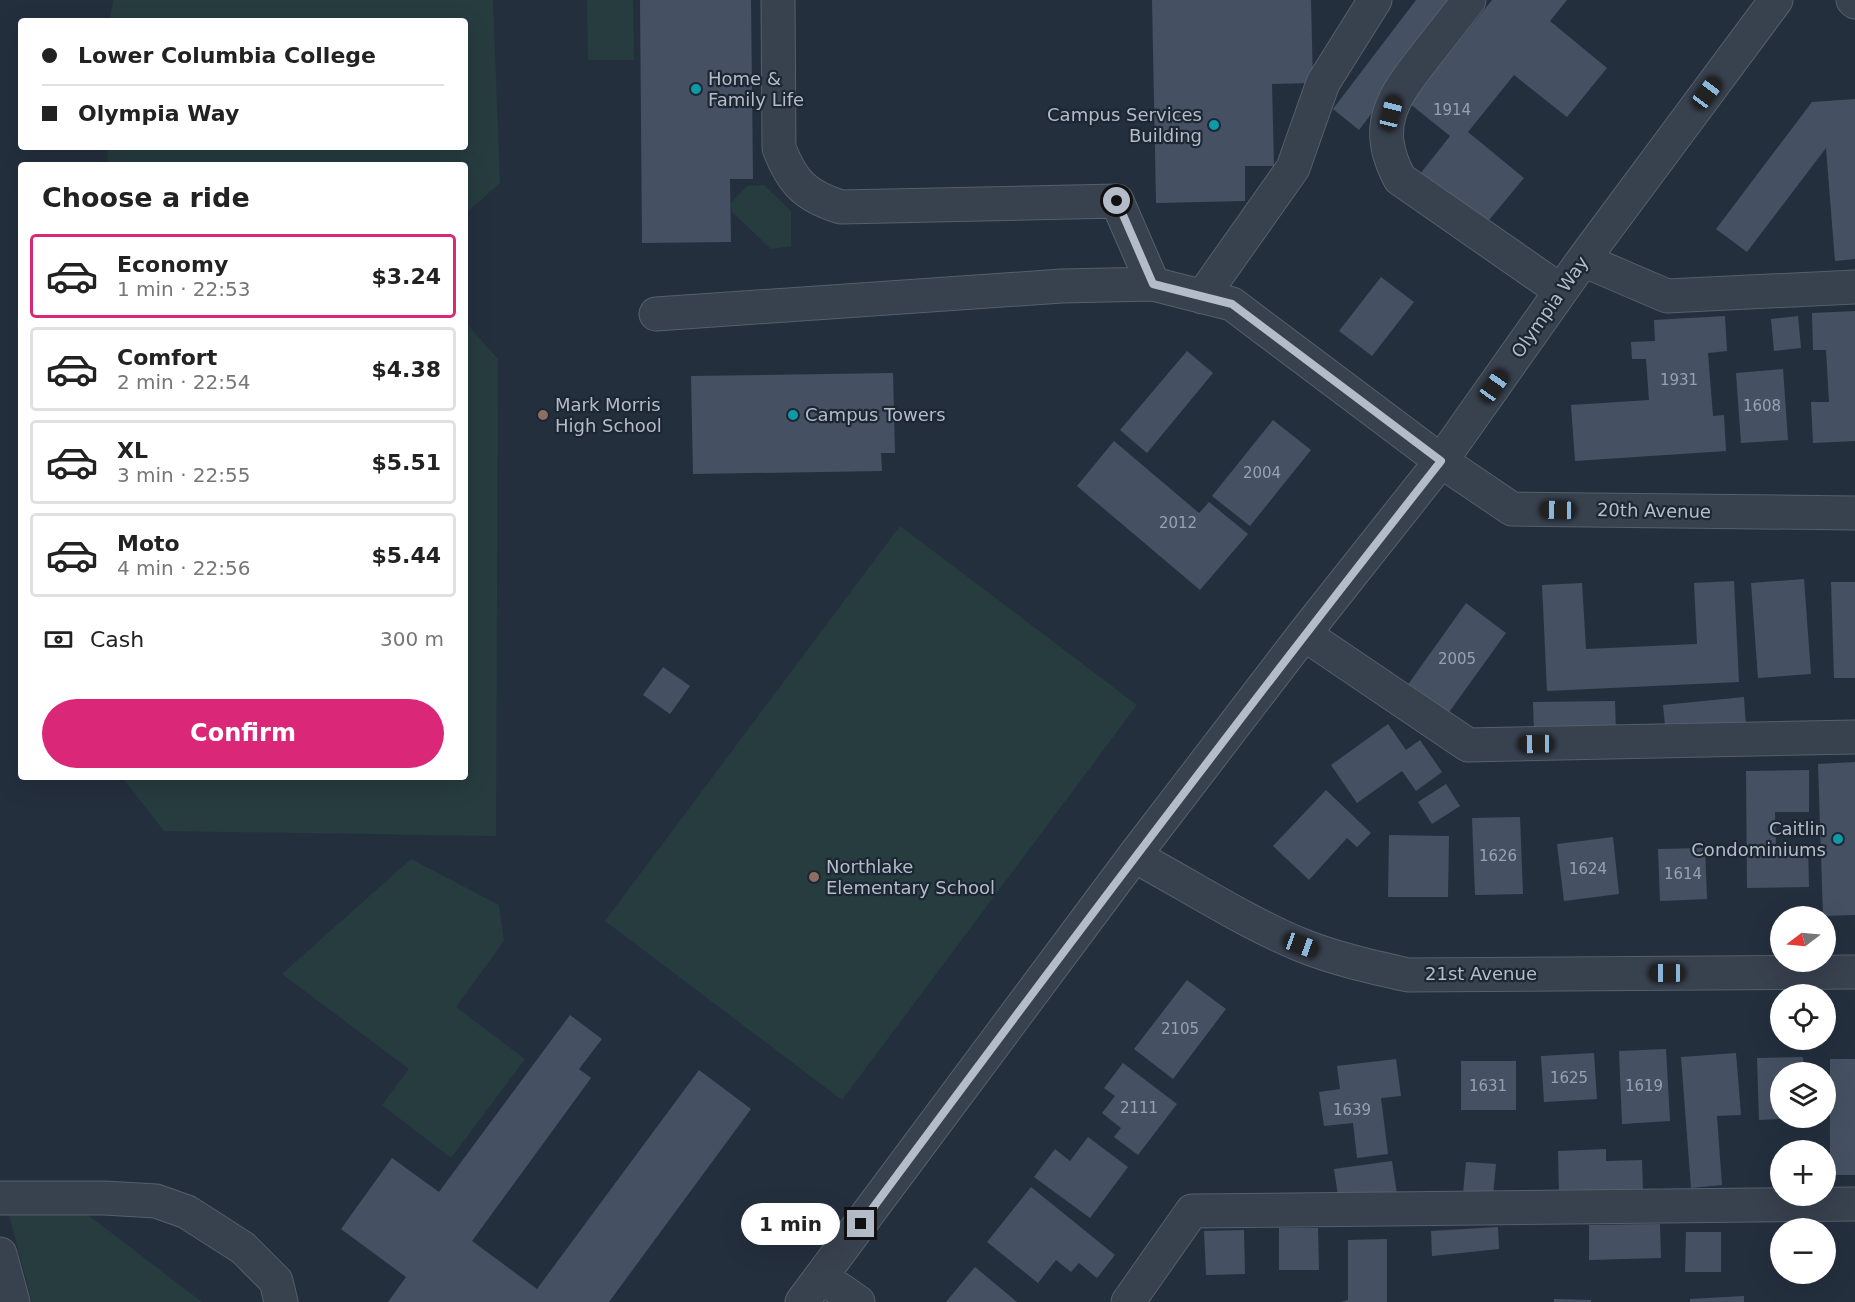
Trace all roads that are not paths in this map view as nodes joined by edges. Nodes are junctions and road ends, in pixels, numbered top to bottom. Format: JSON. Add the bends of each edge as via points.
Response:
{"nodes":[{"id":1,"x":778,"y":0,"type":"edge"},
{"id":2,"x":1375,"y":0,"type":"edge"},
{"id":3,"x":1469,"y":0,"type":"edge"},
{"id":4,"x":1776,"y":0,"type":"edge"},
{"id":5,"x":1583,"y":260,"type":"junction"},
{"id":6,"x":1153,"y":284,"type":"junction"},
{"id":7,"x":1855,"y":287,"type":"edge"},
{"id":8,"x":1561,"y":291,"type":"junction"},
{"id":9,"x":1217,"y":301,"type":"junction"},
{"id":10,"x":656,"y":314,"type":"dead end"},
{"id":11,"x":1441,"y":461,"type":"junction"},
{"id":12,"x":1855,"y":513,"type":"edge"},
{"id":13,"x":1304,"y":634,"type":"junction"},
{"id":14,"x":1855,"y":737,"type":"edge"},
{"id":15,"x":1134,"y":856,"type":"junction"},
{"id":16,"x":1855,"y":972,"type":"edge"},
{"id":17,"x":0,"y":1198,"type":"edge"},
{"id":18,"x":1855,"y":1204,"type":"edge"},
{"id":19,"x":0,"y":1254,"type":"edge"},
{"id":20,"x":822,"y":1277,"type":"junction"},
{"id":21,"x":13,"y":1302,"type":"edge"},
{"id":22,"x":281,"y":1302,"type":"edge"},
{"id":23,"x":802,"y":1302,"type":"edge"},
{"id":24,"x":858,"y":1302,"type":"edge"},
{"id":25,"x":1128,"y":1302,"type":"edge"}],
"edges":[{"from":1,"to":6,"type":"street","via":[[778,148],[801,187],[819,200],[841,207],[1117,201]]},
{"from":2,"to":9,"type":"street","via":[[1323,83],[1293,168]]},
{"from":3,"to":8,"type":"street","via":[[1396,93],[1386,132],[1390,159],[1400,179]]},
{"from":4,"to":5,"type":"street","name":"Olympia Way"},
{"from":5,"to":7,"type":"street","via":[[1667,296]]},
{"from":5,"to":8,"type":"street","name":"Olympia Way"},
{"from":6,"to":9,"type":"street"},
{"from":6,"to":10,"type":"street","via":[[1062,286]]},
{"from":8,"to":11,"type":"street","name":"Olympia Way"},
{"from":9,"to":11,"type":"street","name":"20th Avenue"},
{"from":11,"to":12,"type":"street","name":"20th Avenue","via":[[1512,509]]},
{"from":11,"to":13,"type":"street","name":"Olympia Way"},
{"from":13,"to":14,"type":"street","via":[[1468,745]]},
{"from":13,"to":15,"type":"street","name":"Olympia Way"},
{"from":15,"to":16,"type":"street","name":"21st Avenue","via":[[1301,945],[1408,975]]},
{"from":15,"to":20,"type":"street","name":"Olympia Way"},
{"from":17,"to":22,"type":"street","via":[[156,1201],[187,1212],[243,1248],[276,1281]]},
{"from":18,"to":25,"type":"street","via":[[1192,1211]]},
{"from":19,"to":21,"type":"street"},
{"from":20,"to":23,"type":"street","name":"Olympia Way"},
{"from":20,"to":24,"type":"street"}]}
